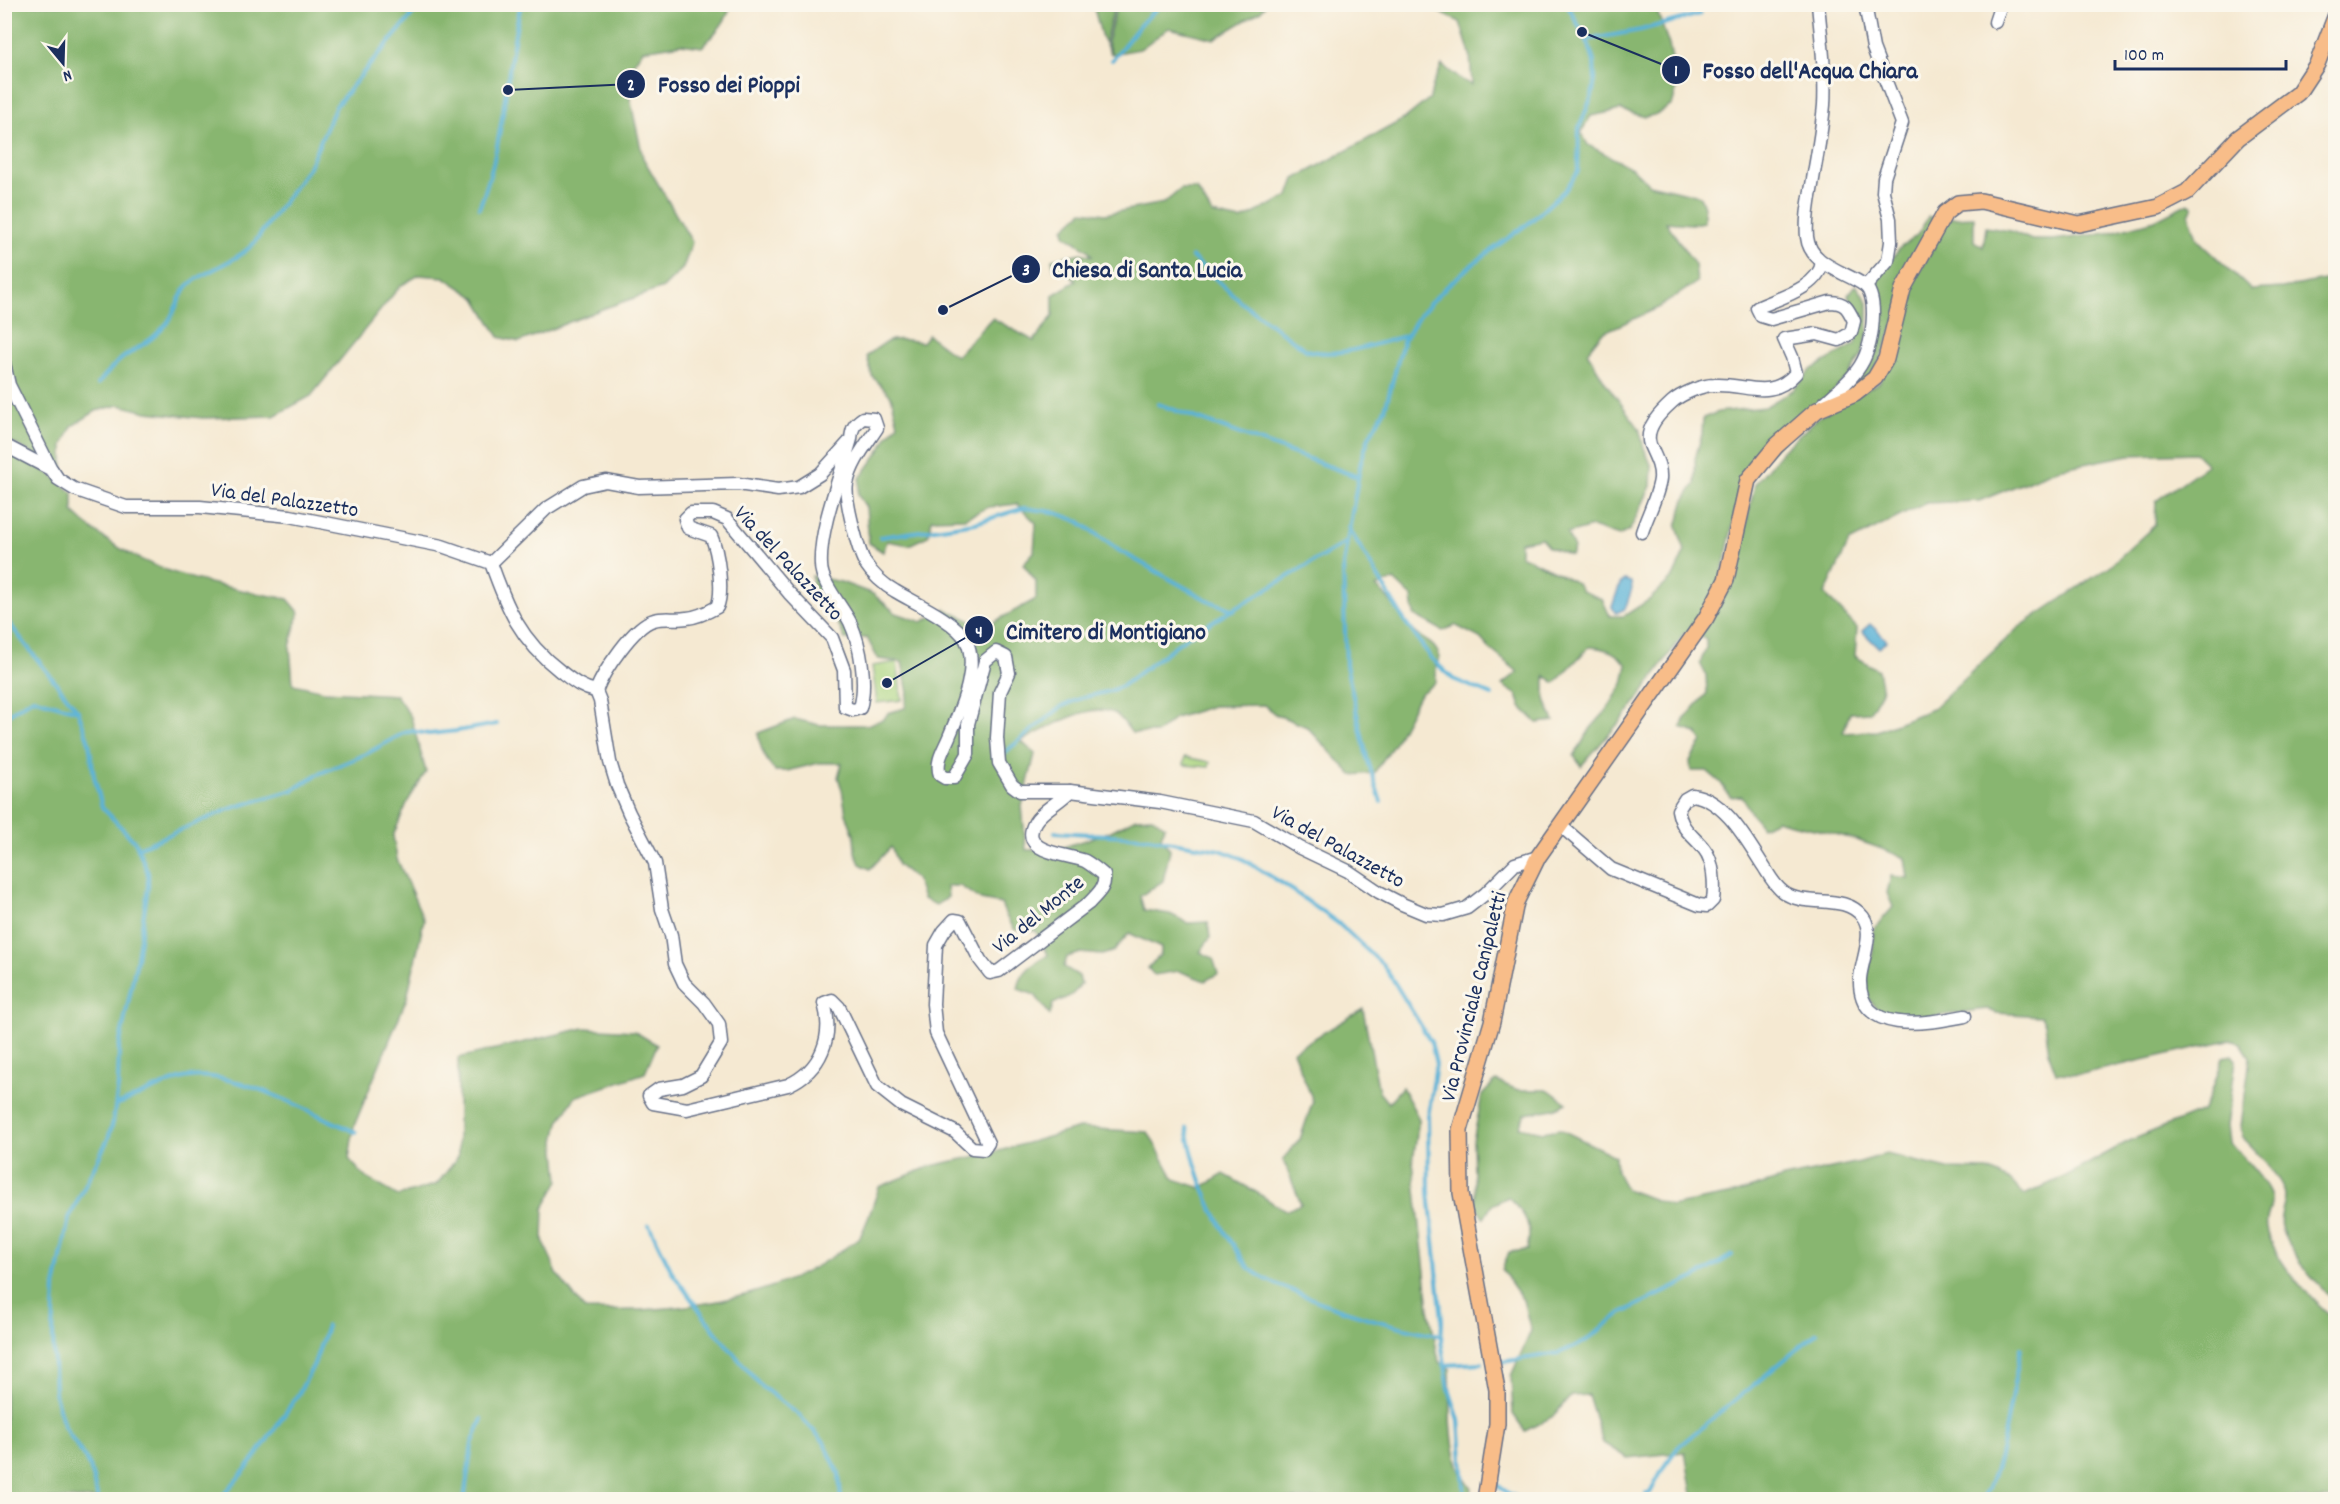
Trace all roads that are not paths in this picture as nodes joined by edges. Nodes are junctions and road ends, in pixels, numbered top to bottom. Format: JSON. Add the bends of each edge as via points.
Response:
{"nodes":[{"id":1,"x":1818,"y":4,"type":"edge"},
{"id":2,"x":1865,"y":4,"type":"edge"},
{"id":3,"x":2001,"y":4,"type":"edge"},
{"id":4,"x":2336,"y":15,"type":"edge"},
{"id":5,"x":1995,"y":22,"type":"dead end"},
{"id":6,"x":1822,"y":262,"type":"junction"},
{"id":7,"x":1866,"y":286,"type":"junction"},
{"id":8,"x":4,"y":363,"type":"edge"},
{"id":9,"x":1817,"y":410,"type":"junction"},
{"id":10,"x":851,"y":439,"type":"junction"},
{"id":11,"x":4,"y":445,"type":"edge"},
{"id":12,"x":52,"y":470,"type":"junction"},
{"id":13,"x":1642,"y":532,"type":"dead end"},
{"id":14,"x":491,"y":563,"type":"junction"},
{"id":15,"x":596,"y":691,"type":"junction"},
{"id":16,"x":1070,"y":791,"type":"junction"},
{"id":17,"x":1561,"y":826,"type":"junction"},
{"id":18,"x":1538,"y":857,"type":"junction"},
{"id":19,"x":1965,"y":1016,"type":"dead end"},
{"id":20,"x":1485,"y":1500,"type":"edge"}],
"edges":[{"from":1,"to":6,"type":"street","via":[[1824,104],[1807,212],[1807,239]]},
{"from":2,"to":7,"type":"street","via":[[1873,48],[1902,123],[1884,178],[1883,192],[1890,219],[1888,261]]},
{"from":3,"to":5,"type":"street"},
{"from":4,"to":9,"type":"main road","name":"Via Provinciale Canipaletti","via":[[2317,64],[2298,93],[2238,138],[2187,192],[2158,207],[2079,224],[1981,201],[1958,203],[1945,213],[1903,289],[1886,359],[1875,378],[1855,394]]},
{"from":6,"to":7,"type":"street"},
{"from":6,"to":13,"type":"street","via":[[1812,281],[1757,308],[1761,316],[1771,319],[1839,302],[1846,306],[1854,321],[1851,333],[1839,340],[1817,334],[1784,339],[1796,373],[1788,381],[1768,391],[1714,384],[1699,388],[1674,400],[1654,419],[1649,441],[1660,466],[1660,482]]},
{"from":7,"to":9,"type":"street","via":[[1873,301],[1866,357],[1851,380]]},
{"from":8,"to":12,"type":"street","via":[[9,385]]},
{"from":9,"to":17,"type":"main road","name":"Via Provinciale Canipaletti","via":[[1776,446],[1748,480],[1726,580],[1706,618]]},
{"from":10,"to":14,"type":"street","via":[[820,474],[799,487],[778,490],[738,484],[639,488],[606,481],[583,486],[546,508]]},
{"from":10,"to":15,"type":"street","name":"Via del Palazzetto","via":[[824,534],[820,567],[851,623],[863,674],[860,708],[845,707],[844,669],[832,638],[727,519],[701,512],[691,513],[685,519],[688,528],[711,536],[717,550],[717,607],[703,615],[652,620],[614,657]]},
{"from":10,"to":16,"type":"street","name":"Via del Palazzetto","via":[[855,424],[862,418],[874,419],[877,428],[859,454],[846,485],[850,517],[865,562],[893,590],[939,616],[966,639],[971,662],[957,715],[939,760],[940,775],[954,778],[968,754],[968,724],[985,661],[996,652],[1005,657],[1009,673],[997,711],[999,763],[1020,791]]},
{"from":11,"to":12,"type":"street","name":"Via del Palazzetto"},
{"from":12,"to":14,"type":"street","name":"Via del Palazzetto","via":[[74,489],[126,507],[200,507],[290,516],[442,546]]},
{"from":14,"to":15,"type":"street","via":[[508,609],[522,633],[544,659],[583,688]]},
{"from":15,"to":16,"type":"street","name":"Via del Monte","via":[[610,762],[629,813],[655,863],[675,964],[684,983],[719,1024],[721,1043],[701,1076],[683,1085],[659,1089],[649,1096],[653,1103],[687,1109],[801,1079],[821,1057],[827,1032],[824,1003],[832,1000],[877,1086],[902,1105],[955,1132],[972,1148],[984,1149],[988,1143],[936,1033],[936,945],[954,920],[960,921],[990,973],[999,971],[1101,890],[1104,875],[1084,860],[1042,849],[1031,831],[1035,820]]},
{"from":16,"to":18,"type":"street","name":"Via del Palazzetto","via":[[1160,802],[1254,821],[1426,914],[1443,915],[1467,908],[1515,864]]},
{"from":17,"to":18,"type":"main road","name":"Via Provinciale Canipaletti"},
{"from":17,"to":19,"type":"street","via":[[1611,869],[1707,906],[1713,900],[1714,890],[1710,862],[1705,850],[1689,836],[1678,810],[1685,799],[1701,796],[1723,812],[1784,893],[1839,903],[1856,909],[1865,919],[1862,994],[1878,1017],[1909,1023]]},
{"from":18,"to":20,"type":"main road","name":"Via Provinciale Canipaletti","via":[[1516,902],[1492,1022],[1460,1130],[1461,1193],[1497,1390],[1497,1424]]}]}
